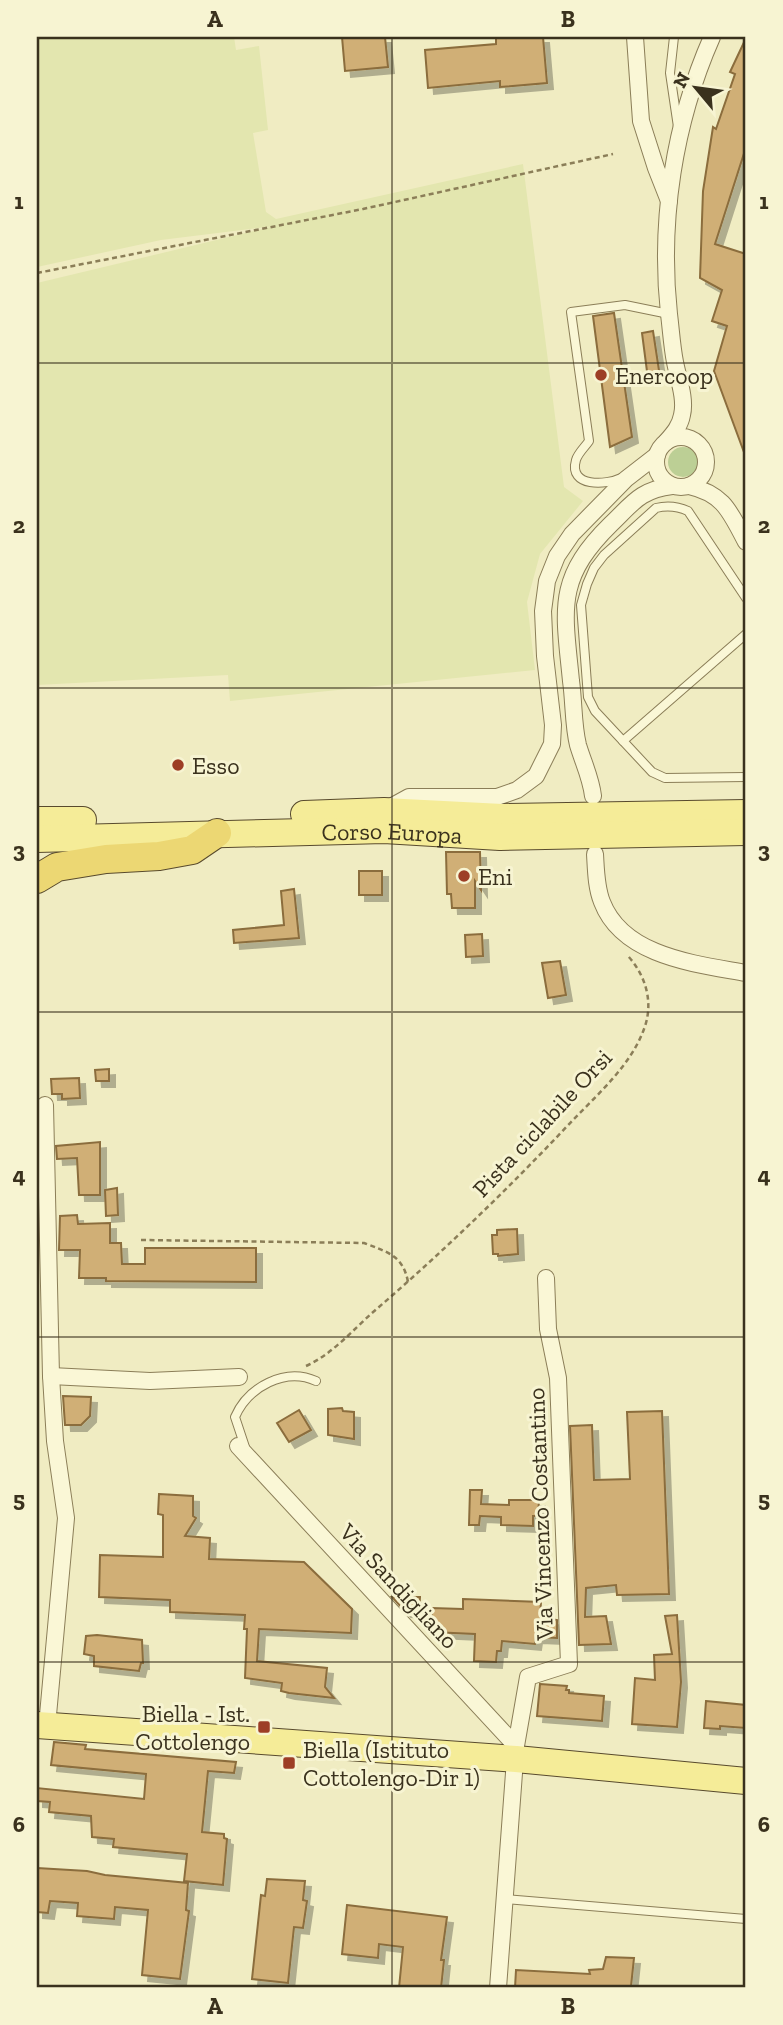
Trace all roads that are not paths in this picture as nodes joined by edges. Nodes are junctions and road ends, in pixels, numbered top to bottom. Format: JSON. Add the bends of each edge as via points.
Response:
{"nodes":[{"id":1,"x":635,"y":37,"type":"edge"},
{"id":2,"x":674,"y":37,"type":"edge"},
{"id":3,"x":712,"y":37,"type":"edge"},
{"id":4,"x":680,"y":135,"type":"junction"},
{"id":5,"x":669,"y":201,"type":"junction"},
{"id":6,"x":669,"y":314,"type":"junction"},
{"id":7,"x":662,"y":448,"type":"junction"},
{"id":8,"x":643,"y":468,"type":"junction"},
{"id":9,"x":673,"y":486,"type":"junction"},
{"id":10,"x":690,"y":486,"type":"junction"},
{"id":11,"x":746,"y":542,"type":"edge"},
{"id":12,"x":746,"y":597,"type":"edge"},
{"id":13,"x":746,"y":634,"type":"edge"},
{"id":14,"x":623,"y":741,"type":"junction"},
{"id":15,"x":746,"y":776,"type":"edge"},
{"id":16,"x":593,"y":796,"type":"dead end"},
{"id":17,"x":384,"y":811,"type":"junction"},
{"id":18,"x":746,"y":813,"type":"edge"},
{"id":19,"x":37,"y":820,"type":"edge"},
{"id":20,"x":746,"y":832,"type":"edge"},
{"id":21,"x":217,"y":833,"type":"junction"},
{"id":22,"x":37,"y":839,"type":"edge"},
{"id":23,"x":595,"y":854,"type":"dead end"},
{"id":24,"x":37,"y":879,"type":"edge"},
{"id":25,"x":746,"y":972,"type":"edge"},
{"id":26,"x":45,"y":1105,"type":"dead end"},
{"id":27,"x":545,"y":1278,"type":"dead end"},
{"id":28,"x":51,"y":1376,"type":"junction"},
{"id":29,"x":239,"y":1377,"type":"dead end"},
{"id":30,"x":316,"y":1381,"type":"dead end"},
{"id":31,"x":243,"y":1451,"type":"joint"},
{"id":32,"x":42,"y":1725,"type":"edge"},
{"id":33,"x":516,"y":1753,"type":"junction"},
{"id":34,"x":746,"y":1781,"type":"edge"},
{"id":35,"x":506,"y":1899,"type":"junction"},
{"id":36,"x":746,"y":1919,"type":"edge"},
{"id":37,"x":498,"y":1988,"type":"edge"}],
"edges":[{"from":1,"to":5,"type":"street","via":[[641,121]]},
{"from":2,"to":4,"type":"lane","via":[[670,73]]},
{"from":3,"to":4,"type":"street"},
{"from":4,"to":5,"type":"street"},
{"from":5,"to":6,"type":"street"},
{"from":6,"to":7,"type":"street","via":[[683,412],[677,430]]},
{"from":6,"to":8,"type":"lane","via":[[625,305],[571,312],[589,442],[575,467],[584,481],[601,484]]},
{"from":7,"to":8,"type":"street"},
{"from":7,"to":9,"type":"street","via":[[657,470]]},
{"from":7,"to":10,"type":"street","via":[[682,436],[704,450],[703,475]]},
{"from":8,"to":17,"type":"street","via":[[626,478],[572,534],[556,556],[547,581],[544,622],[552,744],[536,776],[497,797],[409,797]]},
{"from":9,"to":10,"type":"street"},
{"from":9,"to":16,"type":"street","via":[[649,490],[606,529],[587,550],[568,588],[565,611],[578,743]]},
{"from":10,"to":11,"type":"street","via":[[716,495]]},
{"from":12,"to":14,"type":"lane","via":[[688,511],[679,507],[656,509],[604,555],[594,568],[581,605],[588,697]]},
{"from":13,"to":14,"type":"lane"},
{"from":14,"to":15,"type":"lane","via":[[652,772],[665,778]]},
{"from":17,"to":18,"type":"main road","name":"Corso Europa","via":[[502,817]]},
{"from":17,"to":19,"type":"main road","name":"Corso Europa"},
{"from":20,"to":21,"type":"main road","name":"Corso Europa","via":[[500,837],[384,830]]},
{"from":21,"to":22,"type":"main road","name":"Corso Europa"},
{"from":21,"to":24,"type":"highway","via":[[192,850],[57,867]]},
{"from":23,"to":25,"type":"street","via":[[602,904],[634,940],[682,961]]},
{"from":26,"to":28,"type":"street"},
{"from":27,"to":33,"type":"street","name":"Via Vincenzo Costantino","via":[[548,1329],[558,1378],[569,1664],[528,1676]]},
{"from":28,"to":29,"type":"street","via":[[150,1381]]},
{"from":28,"to":32,"type":"street","via":[[66,1518]]},
{"from":30,"to":31,"type":"lane","name":"Via Sandigliano","via":[[295,1376],[275,1380],[241,1405],[235,1423]]},
{"from":31,"to":33,"type":"street","name":"Via Sandigliano"},
{"from":32,"to":33,"type":"main road"},
{"from":33,"to":34,"type":"main road"},
{"from":33,"to":35,"type":"street"},
{"from":35,"to":36,"type":"lane"},
{"from":35,"to":37,"type":"street"}]}
